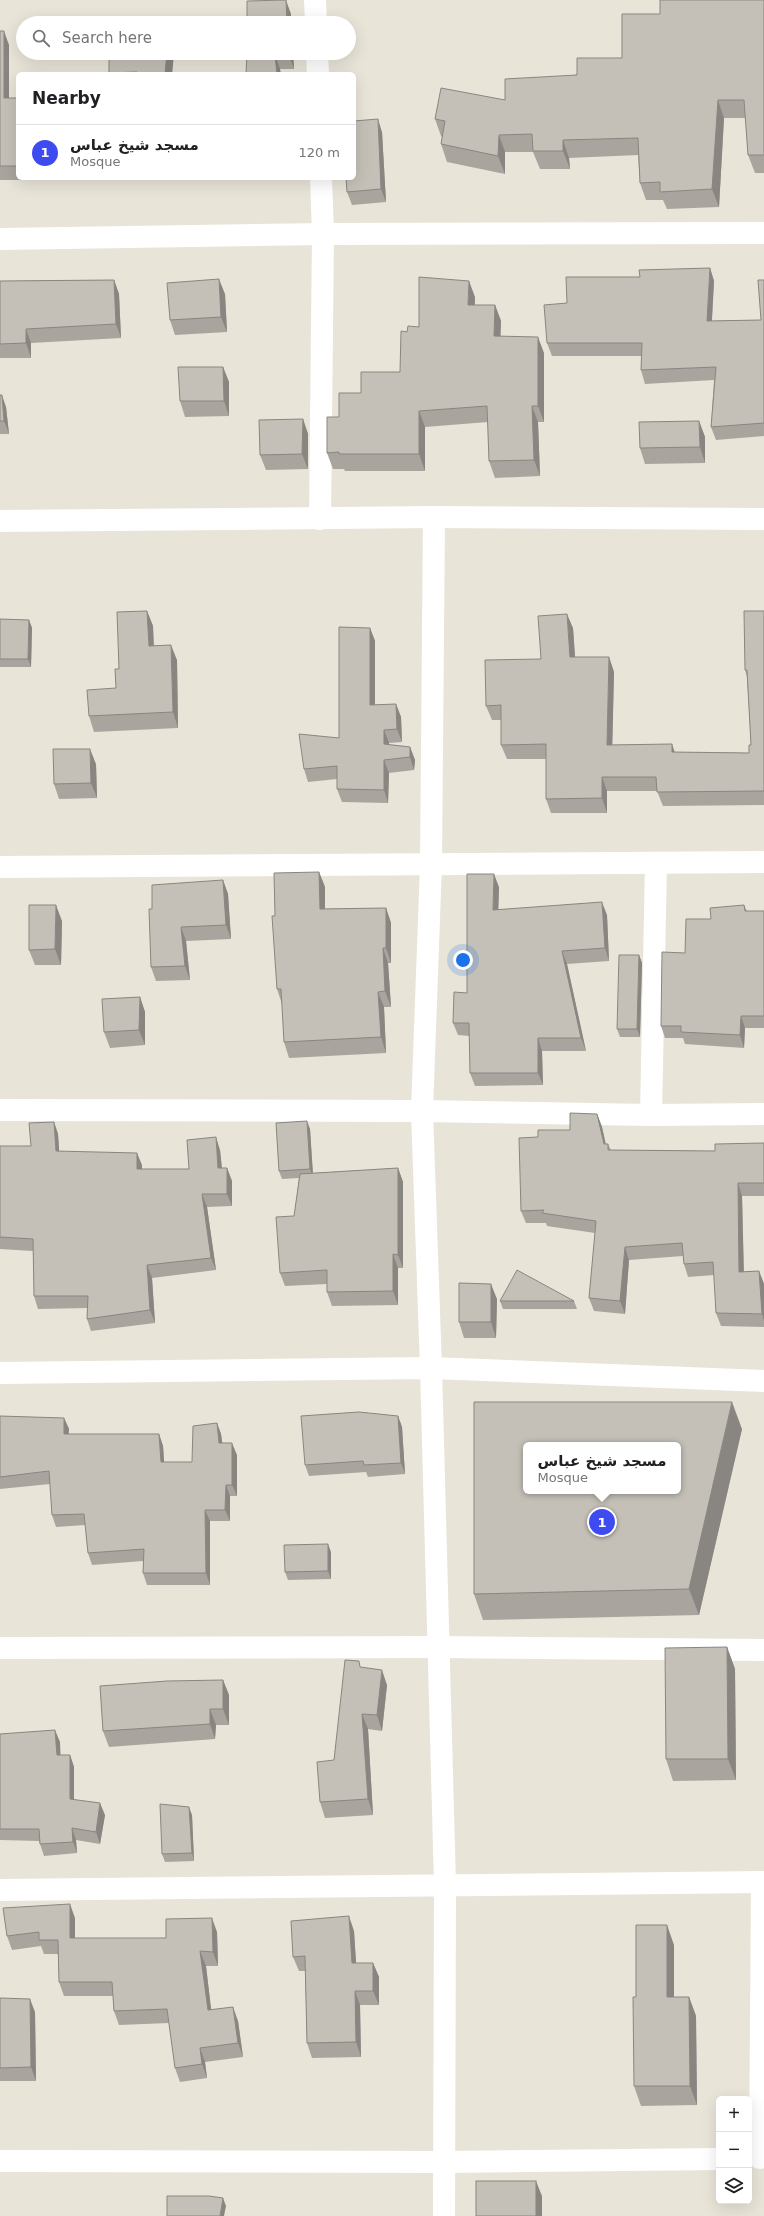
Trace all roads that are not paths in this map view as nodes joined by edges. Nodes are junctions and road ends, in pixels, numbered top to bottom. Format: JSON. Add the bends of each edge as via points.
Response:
{"nodes":[{"id":1,"x":316,"y":0,"type":"edge"},
{"id":2,"x":316,"y":16,"type":"edge"},
{"id":3,"x":317,"y":60,"type":"edge"},
{"id":4,"x":318,"y":72,"type":"edge"},
{"id":5,"x":321,"y":180,"type":"edge"},
{"id":6,"x":764,"y":233,"type":"edge"},
{"id":7,"x":323,"y":234,"type":"junction"},
{"id":8,"x":0,"y":238,"type":"edge"},
{"id":9,"x":434,"y":517,"type":"junction"},
{"id":10,"x":320,"y":519,"type":"junction"},
{"id":11,"x":764,"y":519,"type":"edge"},
{"id":12,"x":0,"y":521,"type":"edge"},
{"id":13,"x":764,"y":862,"type":"edge"},
{"id":14,"x":656,"y":863,"type":"junction"},
{"id":15,"x":431,"y":864,"type":"junction"},
{"id":16,"x":0,"y":867,"type":"edge"},
{"id":17,"x":0,"y":1110,"type":"edge"},
{"id":18,"x":422,"y":1111,"type":"junction"},
{"id":19,"x":764,"y":1114,"type":"edge"},
{"id":20,"x":651,"y":1115,"type":"junction"},
{"id":21,"x":431,"y":1368,"type":"junction"},
{"id":22,"x":0,"y":1373,"type":"edge"},
{"id":23,"x":764,"y":1381,"type":"edge"},
{"id":24,"x":438,"y":1647,"type":"junction"},
{"id":25,"x":0,"y":1648,"type":"edge"},
{"id":26,"x":764,"y":1650,"type":"edge"},
{"id":27,"x":763,"y":1882,"type":"edge"},
{"id":28,"x":444,"y":1885,"type":"junction"},
{"id":29,"x":0,"y":1890,"type":"edge"},
{"id":30,"x":758,"y":2158,"type":"edge"},
{"id":31,"x":716,"y":2159,"type":"edge"},
{"id":32,"x":0,"y":2161,"type":"edge"},
{"id":33,"x":444,"y":2162,"type":"junction"},
{"id":34,"x":444,"y":2216,"type":"edge"}],
"edges":[{"from":1,"to":2,"type":"street"},
{"from":3,"to":4,"type":"street"},
{"from":5,"to":7,"type":"street"},
{"from":6,"to":7,"type":"street"},
{"from":7,"to":8,"type":"street"},
{"from":7,"to":10,"type":"street"},
{"from":9,"to":10,"type":"street"},
{"from":9,"to":11,"type":"street"},
{"from":9,"to":15,"type":"street"},
{"from":10,"to":12,"type":"street"},
{"from":13,"to":14,"type":"street"},
{"from":14,"to":15,"type":"street"},
{"from":14,"to":20,"type":"street"},
{"from":15,"to":16,"type":"street"},
{"from":15,"to":18,"type":"street"},
{"from":17,"to":18,"type":"street"},
{"from":18,"to":20,"type":"street"},
{"from":18,"to":21,"type":"street"},
{"from":19,"to":20,"type":"street"},
{"from":21,"to":22,"type":"street"},
{"from":21,"to":23,"type":"street"},
{"from":21,"to":24,"type":"street"},
{"from":24,"to":25,"type":"street"},
{"from":24,"to":26,"type":"street"},
{"from":24,"to":28,"type":"street"},
{"from":27,"to":28,"type":"street"},
{"from":27,"to":30,"type":"street"},
{"from":28,"to":29,"type":"street"},
{"from":28,"to":33,"type":"street"},
{"from":31,"to":33,"type":"street"},
{"from":32,"to":33,"type":"street"},
{"from":33,"to":34,"type":"street"}]}
